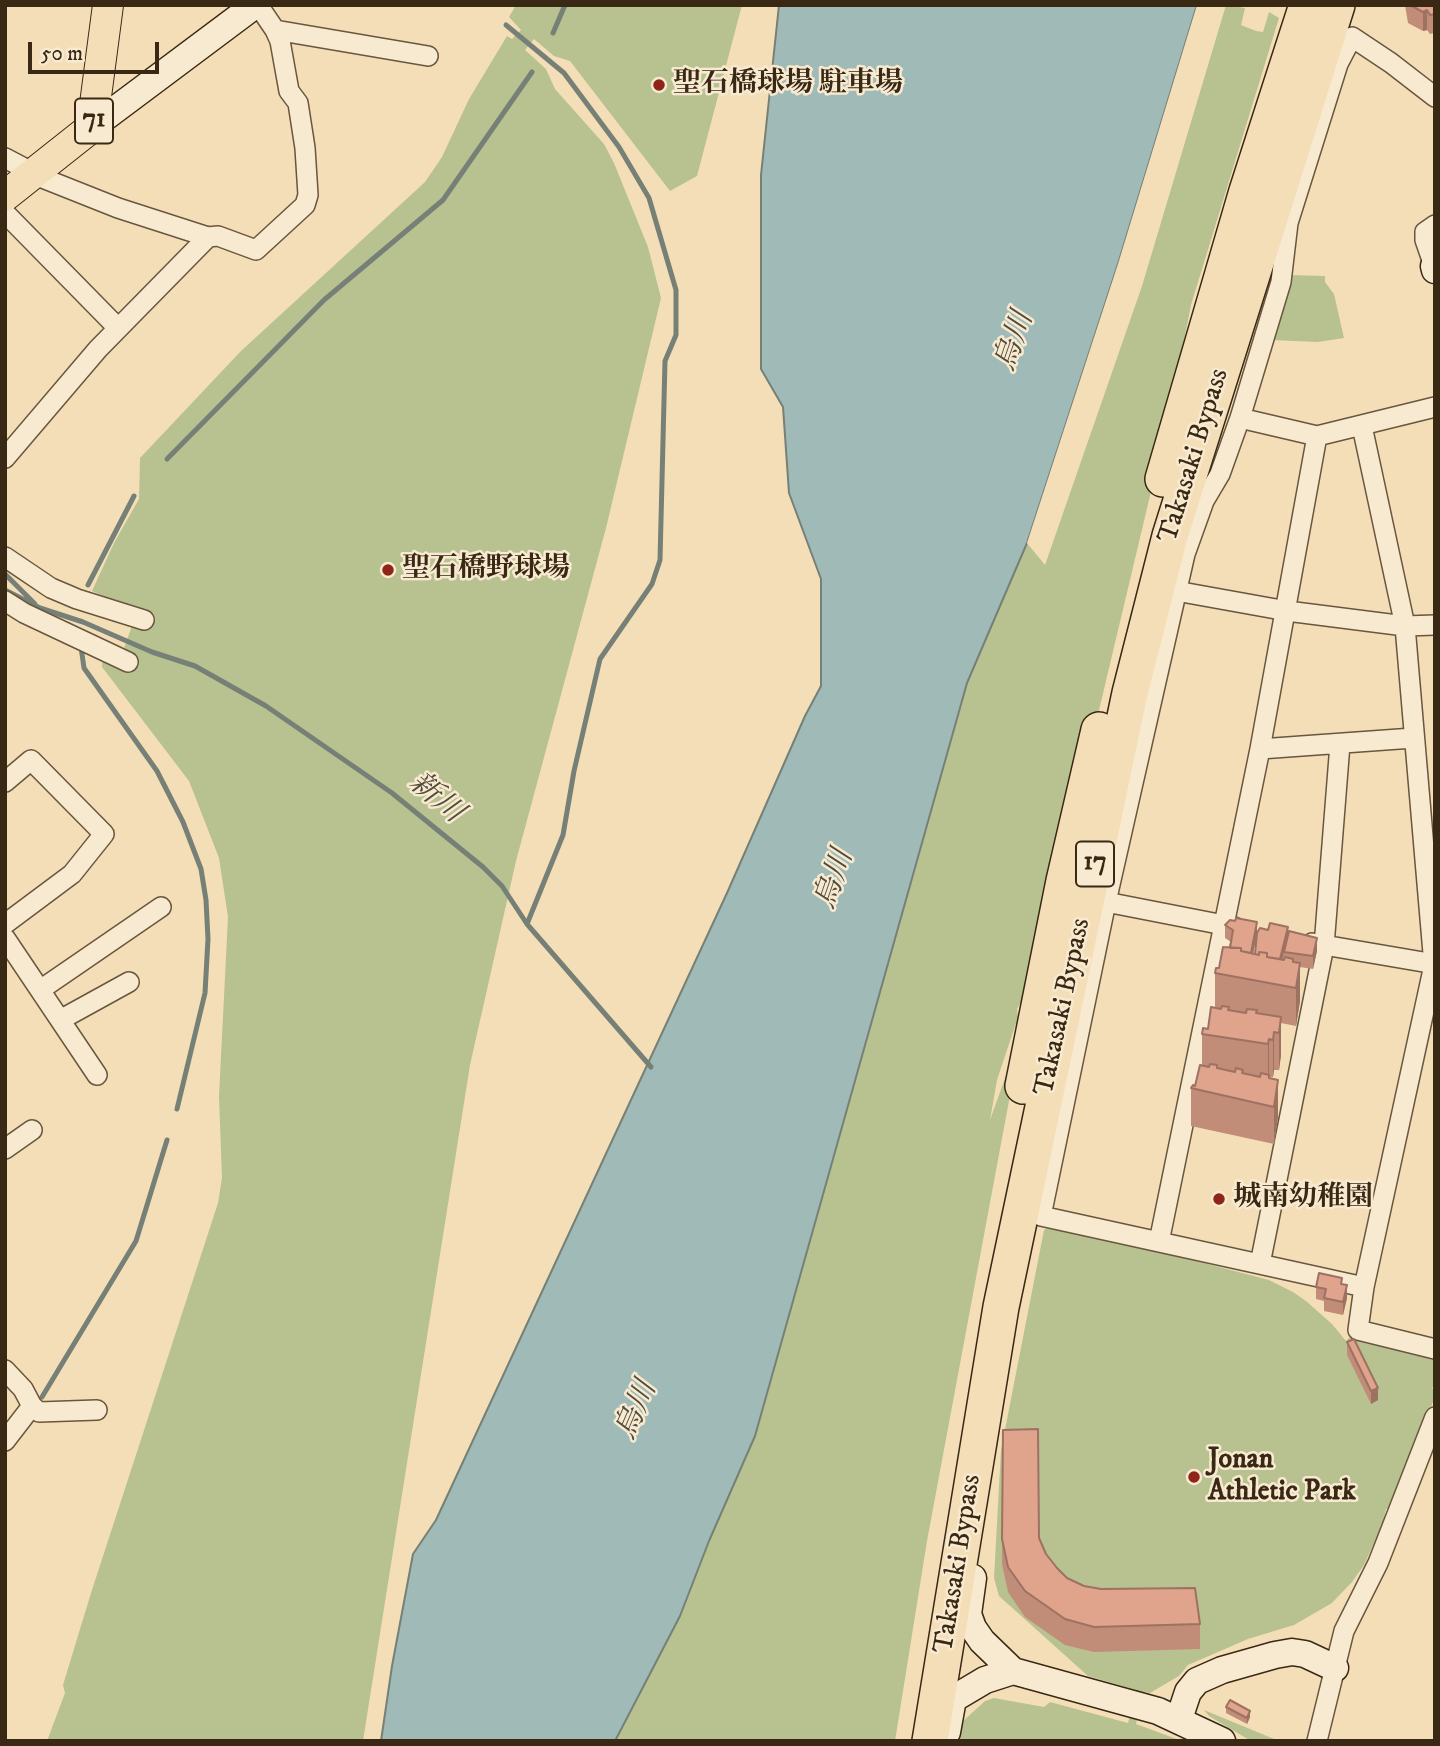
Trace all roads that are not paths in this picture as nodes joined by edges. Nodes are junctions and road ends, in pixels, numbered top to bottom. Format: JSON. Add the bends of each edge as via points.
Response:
{"nodes":[{"id":1,"x":108,"y":5,"type":"edge"},
{"id":2,"x":256,"y":5,"type":"edge"},
{"id":3,"x":1307,"y":5,"type":"edge"},
{"id":4,"x":1337,"y":5,"type":"edge"},
{"id":5,"x":275,"y":30,"type":"junction"},
{"id":6,"x":428,"y":56,"type":"dead end"},
{"id":7,"x":1435,"y":97,"type":"edge"},
{"id":8,"x":92,"y":127,"type":"junction"},
{"id":9,"x":5,"y":158,"type":"edge"},
{"id":10,"x":36,"y":172,"type":"junction"},
{"id":11,"x":5,"y":196,"type":"edge"},
{"id":12,"x":1274,"y":202,"type":"junction"},
{"id":13,"x":5,"y":213,"type":"edge"},
{"id":14,"x":1435,"y":225,"type":"edge"},
{"id":15,"x":208,"y":237,"type":"junction"},
{"id":16,"x":1434,"y":268,"type":"edge"},
{"id":17,"x":118,"y":328,"type":"junction"},
{"id":18,"x":1435,"y":407,"type":"edge"},
{"id":19,"x":1240,"y":418,"type":"junction"},
{"id":20,"x":1362,"y":426,"type":"junction"},
{"id":21,"x":1317,"y":436,"type":"junction"},
{"id":22,"x":5,"y":458,"type":"edge"},
{"id":23,"x":1204,"y":501,"type":"junction"},
{"id":24,"x":7,"y":561,"type":"edge"},
{"id":25,"x":1176,"y":591,"type":"junction"},
{"id":26,"x":5,"y":601,"type":"edge"},
{"id":27,"x":1287,"y":611,"type":"junction"},
{"id":28,"x":144,"y":620,"type":"dead end"},
{"id":29,"x":1435,"y":625,"type":"edge"},
{"id":30,"x":1405,"y":626,"type":"junction"},
{"id":31,"x":128,"y":662,"type":"dead end"},
{"id":32,"x":1413,"y":738,"type":"junction"},
{"id":33,"x":1340,"y":744,"type":"junction"},
{"id":34,"x":1260,"y":749,"type":"junction"},
{"id":35,"x":5,"y":782,"type":"edge"},
{"id":36,"x":1106,"y":902,"type":"junction"},
{"id":37,"x":161,"y":907,"type":"dead end"},
{"id":38,"x":5,"y":925,"type":"edge"},
{"id":39,"x":1223,"y":925,"type":"junction"},
{"id":40,"x":1248,"y":930,"type":"edge"},
{"id":41,"x":1299,"y":940,"type":"edge"},
{"id":42,"x":7,"y":945,"type":"edge"},
{"id":43,"x":1324,"y":946,"type":"junction"},
{"id":44,"x":1435,"y":965,"type":"edge"},
{"id":45,"x":129,"y":982,"type":"dead end"},
{"id":46,"x":40,"y":990,"type":"junction"},
{"id":47,"x":60,"y":1020,"type":"junction"},
{"id":48,"x":97,"y":1075,"type":"dead end"},
{"id":49,"x":32,"y":1130,"type":"dead end"},
{"id":50,"x":5,"y":1149,"type":"edge"},
{"id":51,"x":1159,"y":1242,"type":"junction"},
{"id":52,"x":1259,"y":1264,"type":"junction"},
{"id":53,"x":1364,"y":1287,"type":"junction"},
{"id":54,"x":1435,"y":1349,"type":"edge"},
{"id":55,"x":5,"y":1370,"type":"edge"},
{"id":56,"x":32,"y":1406,"type":"junction"},
{"id":57,"x":97,"y":1410,"type":"dead end"},
{"id":58,"x":1435,"y":1417,"type":"edge"},
{"id":59,"x":5,"y":1441,"type":"edge"},
{"id":60,"x":975,"y":1465,"type":"junction"},
{"id":61,"x":1335,"y":1668,"type":"junction"},
{"id":62,"x":1013,"y":1671,"type":"junction"},
{"id":63,"x":1179,"y":1719,"type":"junction"},
{"id":64,"x":907,"y":1741,"type":"edge"},
{"id":65,"x":930,"y":1741,"type":"edge"},
{"id":66,"x":945,"y":1741,"type":"edge"},
{"id":67,"x":1222,"y":1741,"type":"edge"},
{"id":68,"x":1317,"y":1741,"type":"edge"}],
"edges":[{"from":1,"to":8,"type":"main road","number":"71"},
{"from":2,"to":5,"type":"street"},
{"from":2,"to":8,"type":"street"},
{"from":3,"to":64,"type":"highway","name":"Takasaki Bypass","number":"17","via":[[1243,204],[1149,528],[1064,881],[980,1302]]},
{"from":4,"to":12,"type":"highway","name":"Takasaki Bypass","number":"17"},
{"from":5,"to":6,"type":"street"},
{"from":5,"to":15,"type":"street","via":[[289,90],[299,103],[306,160],[305,205],[257,250],[218,236]]},
{"from":7,"to":19,"type":"street","via":[[1352,37],[1338,64],[1287,223],[1281,282]]},
{"from":8,"to":10,"type":"main road","number":"71"},
{"from":9,"to":10,"type":"street"},
{"from":10,"to":11,"type":"main road","number":"71"},
{"from":10,"to":15,"type":"street","via":[[118,208]]},
{"from":12,"to":23,"type":"highway","via":[[1268,276],[1205,473]]},
{"from":12,"to":60,"type":"highway","name":"Takasaki Bypass","number":"17","via":[[1170,536],[1130,693],[1001,1307]]},
{"from":13,"to":17,"type":"street"},
{"from":14,"to":16,"type":"street","via":[[1425,232]]},
{"from":15,"to":17,"type":"street"},
{"from":17,"to":22,"type":"street"},
{"from":18,"to":20,"type":"street"},
{"from":19,"to":21,"type":"street"},
{"from":19,"to":23,"type":"street","via":[[1220,474]]},
{"from":20,"to":21,"type":"street"},
{"from":20,"to":30,"type":"street"},
{"from":21,"to":27,"type":"street"},
{"from":23,"to":25,"type":"street"},
{"from":24,"to":28,"type":"street","via":[[77,599]]},
{"from":25,"to":27,"type":"street"},
{"from":25,"to":36,"type":"street"},
{"from":26,"to":31,"type":"street"},
{"from":27,"to":30,"type":"street"},
{"from":27,"to":34,"type":"street"},
{"from":29,"to":30,"type":"street"},
{"from":30,"to":32,"type":"street"},
{"from":32,"to":33,"type":"street"},
{"from":32,"to":44,"type":"street"},
{"from":33,"to":34,"type":"street"},
{"from":33,"to":43,"type":"street"},
{"from":34,"to":39,"type":"street"},
{"from":35,"to":38,"type":"street","via":[[32,760],[104,834],[72,874]]},
{"from":36,"to":39,"type":"street"},
{"from":36,"to":51,"type":"street","via":[[1041,1216]]},
{"from":37,"to":46,"type":"street"},
{"from":39,"to":40,"type":"street"},
{"from":39,"to":51,"type":"street"},
{"from":41,"to":43,"type":"street"},
{"from":42,"to":46,"type":"street"},
{"from":43,"to":44,"type":"street"},
{"from":43,"to":52,"type":"street"},
{"from":44,"to":53,"type":"street"},
{"from":45,"to":47,"type":"street"},
{"from":46,"to":47,"type":"street"},
{"from":47,"to":48,"type":"street"},
{"from":49,"to":50,"type":"street"},
{"from":51,"to":52,"type":"street"},
{"from":52,"to":53,"type":"street"},
{"from":53,"to":54,"type":"street","via":[[1358,1331]]},
{"from":55,"to":56,"type":"street"},
{"from":56,"to":57,"type":"street","via":[[39,1412]]},
{"from":56,"to":59,"type":"street"},
{"from":58,"to":61,"type":"street","via":[[1378,1563],[1344,1631]]},
{"from":60,"to":62,"type":"street","via":[[978,1543],[968,1614],[982,1641]]},
{"from":60,"to":65,"type":"highway","name":"Takasaki Bypass","number":"17"},
{"from":61,"to":63,"type":"street","via":[[1292,1652],[1222,1670],[1197,1681]]},
{"from":61,"to":68,"type":"street"},
{"from":62,"to":63,"type":"street"},
{"from":62,"to":66,"type":"street","via":[[985,1680],[953,1699]]},
{"from":63,"to":67,"type":"street"}]}
